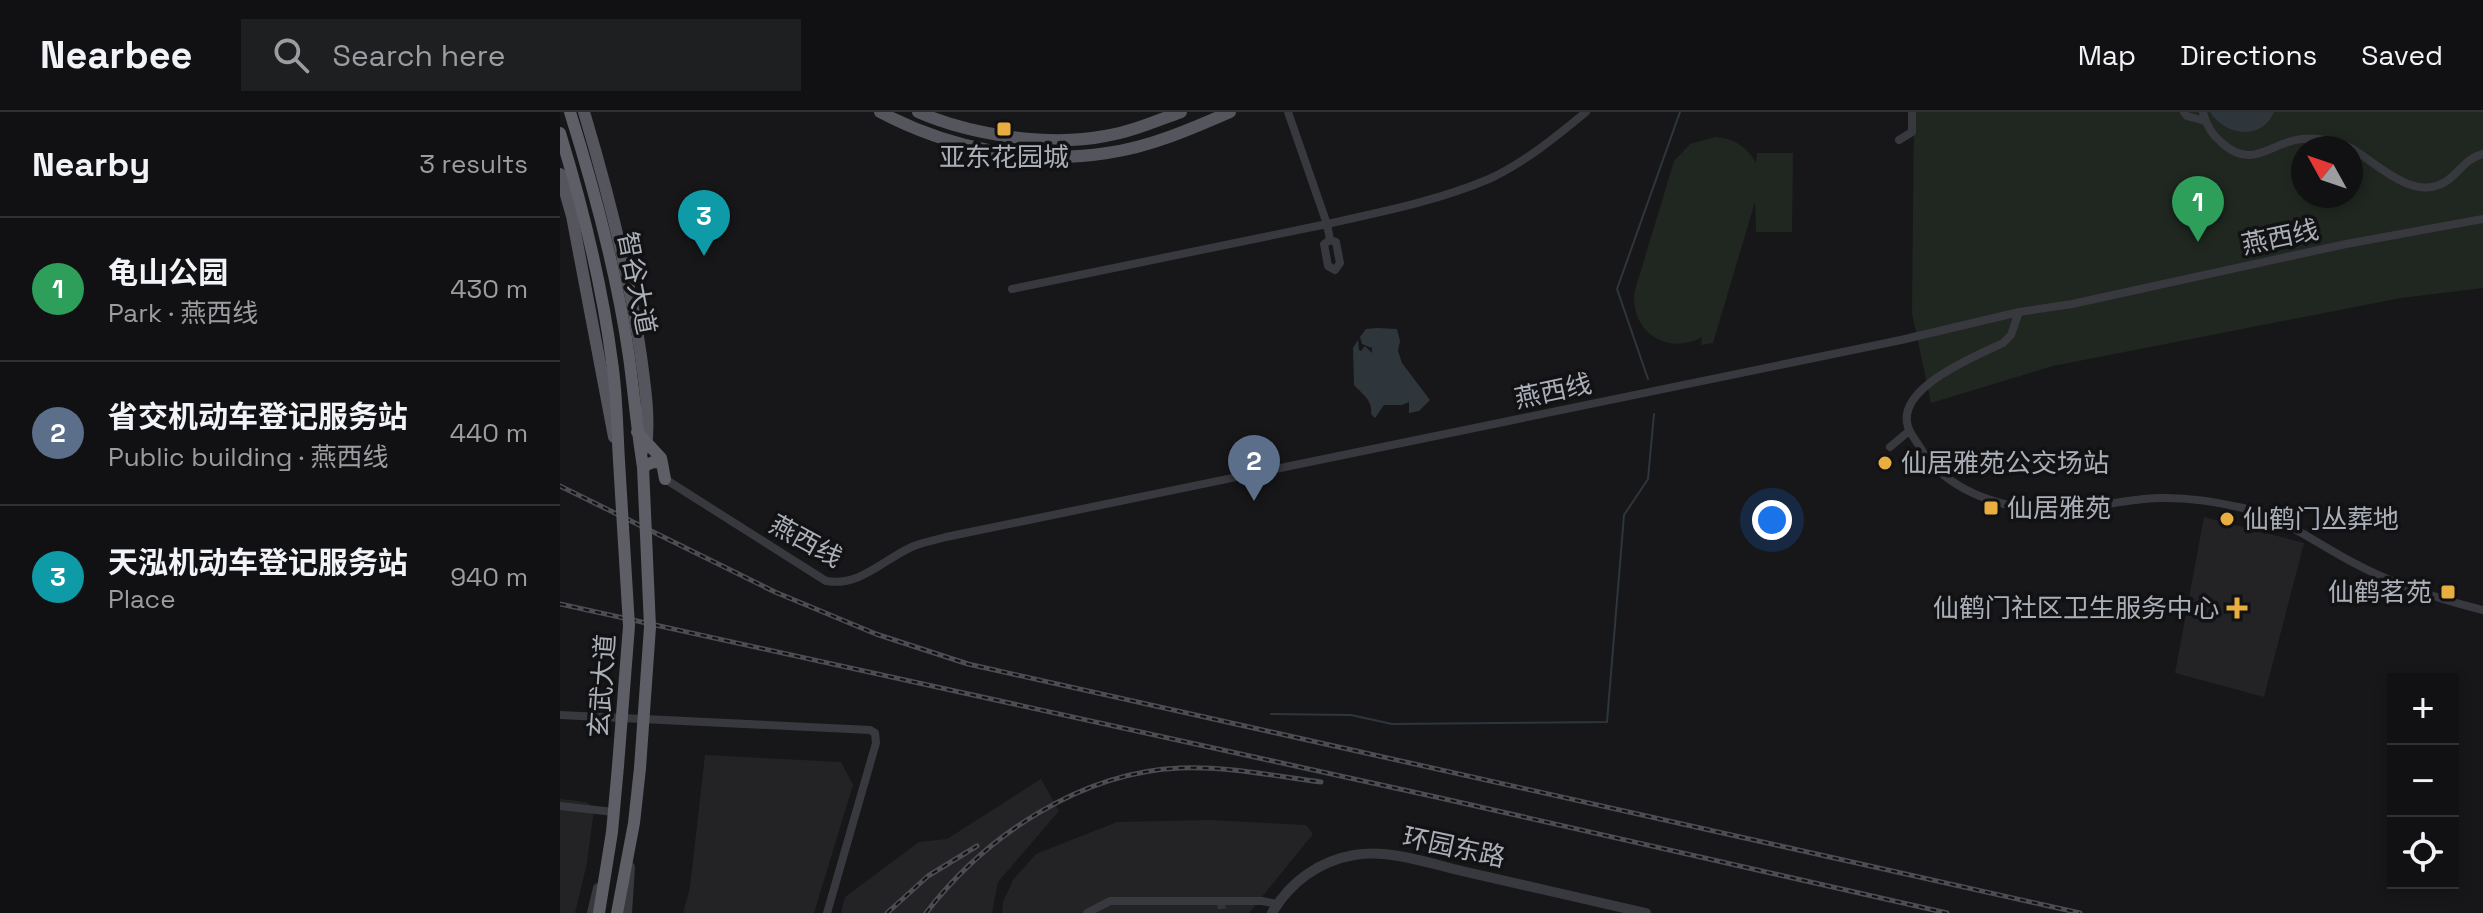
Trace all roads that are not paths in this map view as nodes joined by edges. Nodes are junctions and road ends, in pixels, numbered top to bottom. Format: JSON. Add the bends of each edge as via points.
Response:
{"nodes":[{"id":1,"x":570,"y":112,"type":"edge"},
{"id":2,"x":584,"y":112,"type":"edge"},
{"id":3,"x":880,"y":112,"type":"edge"},
{"id":4,"x":918,"y":112,"type":"edge"},
{"id":5,"x":1181,"y":112,"type":"edge"},
{"id":6,"x":1230,"y":112,"type":"edge"},
{"id":7,"x":1288,"y":112,"type":"edge"},
{"id":8,"x":1586,"y":112,"type":"edge"},
{"id":9,"x":1912,"y":112,"type":"edge"},
{"id":10,"x":2184,"y":112,"type":"edge"},
{"id":11,"x":2204,"y":116,"type":"edge"},
{"id":12,"x":560,"y":133,"type":"edge"},
{"id":13,"x":1899,"y":140,"type":"dead end"},
{"id":14,"x":2291,"y":142,"type":"edge"},
{"id":15,"x":2483,"y":154,"type":"edge"},
{"id":16,"x":2363,"y":156,"type":"edge"},
{"id":17,"x":560,"y":174,"type":"edge"},
{"id":18,"x":2483,"y":219,"type":"edge"},
{"id":19,"x":1327,"y":224,"type":"junction"},
{"id":20,"x":1330,"y":240,"type":"dead end"},
{"id":21,"x":1012,"y":289,"type":"dead end"},
{"id":22,"x":2019,"y":312,"type":"junction"},
{"id":23,"x":1909,"y":431,"type":"junction"},
{"id":24,"x":637,"y":432,"type":"junction"},
{"id":25,"x":647,"y":442,"type":"junction"},
{"id":26,"x":1890,"y":447,"type":"dead end"},
{"id":27,"x":619,"y":461,"type":"junction"},
{"id":28,"x":643,"y":467,"type":"junction"},
{"id":29,"x":665,"y":479,"type":"junction"},
{"id":30,"x":2483,"y":610,"type":"edge"},
{"id":31,"x":560,"y":715,"type":"edge"},
{"id":32,"x":560,"y":806,"type":"edge"},
{"id":33,"x":614,"y":812,"type":"junction"},
{"id":34,"x":634,"y":823,"type":"junction"},
{"id":35,"x":612,"y":832,"type":"junction"},
{"id":36,"x":1161,"y":901,"type":"junction"},
{"id":37,"x":1275,"y":909,"type":"edge"},
{"id":38,"x":592,"y":913,"type":"edge"},
{"id":39,"x":599,"y":913,"type":"edge"},
{"id":40,"x":617,"y":913,"type":"edge"},
{"id":41,"x":627,"y":913,"type":"edge"},
{"id":42,"x":827,"y":913,"type":"edge"},
{"id":43,"x":1087,"y":913,"type":"edge"},
{"id":44,"x":1157,"y":913,"type":"edge"},
{"id":45,"x":1646,"y":913,"type":"edge"}],
"edges":[{"from":1,"to":24,"type":"highway","name":"智谷大道","via":[[617,287]]},
{"from":2,"to":25,"type":"main road","via":[[622,254],[645,387]]},
{"from":3,"to":6,"type":"main road","via":[[966,144],[1061,156],[1137,147]]},
{"from":4,"to":5,"type":"main road","via":[[998,134],[1083,139]]},
{"from":7,"to":19,"type":"street"},
{"from":8,"to":19,"type":"street","via":[[1490,178],[1428,200]]},
{"from":9,"to":13,"type":"street","via":[[1912,132]]},
{"from":10,"to":11,"type":"street"},
{"from":11,"to":14,"type":"street","via":[[2216,139],[2235,153],[2255,155]]},
{"from":12,"to":27,"type":"highway","name":"智谷大道","via":[[599,288],[612,364]]},
{"from":15,"to":16,"type":"street","via":[[2446,181],[2427,187],[2399,182]]},
{"from":17,"to":27,"type":"main road"},
{"from":18,"to":22,"type":"street","name":"燕西线"},
{"from":19,"to":20,"type":"street"},
{"from":19,"to":21,"type":"street"},
{"from":22,"to":23,"type":"street","via":[[2003,343],[1920,391],[1910,403]]},
{"from":22,"to":29,"type":"street","name":"燕西线","via":[[946,537],[915,546],[843,584],[826,581]]},
{"from":23,"to":26,"type":"street"},
{"from":23,"to":30,"type":"street","via":[[1933,465],[1995,501],[2058,510],[2182,498],[2248,509],[2289,525],[2386,579]]},
{"from":24,"to":25,"type":"highway"},
{"from":24,"to":28,"type":"highway","name":"智谷大道"},
{"from":25,"to":28,"type":"main road"},
{"from":25,"to":29,"type":"highway","via":[[661,458]]},
{"from":27,"to":33,"type":"highway","name":"玄武大道","bridge":true,"via":[[629,626]]},
{"from":28,"to":29,"type":"highway","via":[[662,463]]},
{"from":28,"to":34,"type":"highway","name":"玄武大道","bridge":true,"via":[[650,627]]},
{"from":31,"to":42,"type":"street","via":[[875,733]]},
{"from":32,"to":33,"type":"street"},
{"from":33,"to":35,"type":"highway","name":"玄武大道"},
{"from":34,"to":40,"type":"highway","name":"玄武大道"},
{"from":34,"to":41,"type":"street"},
{"from":35,"to":38,"type":"street"},
{"from":35,"to":39,"type":"highway","name":"玄武大道"},
{"from":36,"to":37,"type":"street","via":[[1262,901]]},
{"from":36,"to":43,"type":"street","via":[[1110,901]]},
{"from":36,"to":44,"type":"street"},
{"from":37,"to":45,"type":"street","name":"环园东路","via":[[1319,866],[1372,854]]}]}
